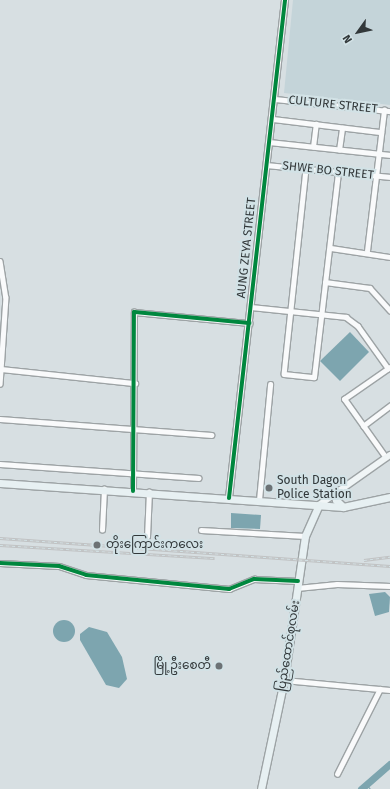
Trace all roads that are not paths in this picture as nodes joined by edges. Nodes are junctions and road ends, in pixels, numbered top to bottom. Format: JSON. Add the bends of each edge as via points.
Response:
{"nodes":[{"id":1,"x":285,"y":0,"type":"edge"},
{"id":2,"x":275,"y":99,"type":"junction"},
{"id":3,"x":384,"y":110,"type":"junction"},
{"id":4,"x":390,"y":111,"type":"edge"},
{"id":5,"x":273,"y":119,"type":"junction"},
{"id":6,"x":316,"y":124,"type":"junction"},
{"id":7,"x":342,"y":128,"type":"junction"},
{"id":8,"x":381,"y":132,"type":"junction"},
{"id":9,"x":269,"y":142,"type":"junction"},
{"id":10,"x":313,"y":147,"type":"junction"},
{"id":11,"x":339,"y":150,"type":"junction"},
{"id":12,"x":378,"y":154,"type":"junction"},
{"id":13,"x":390,"y":155,"type":"edge"},
{"id":14,"x":266,"y":165,"type":"junction"},
{"id":15,"x":306,"y":169,"type":"junction"},
{"id":16,"x":338,"y":172,"type":"junction"},
{"id":17,"x":376,"y":176,"type":"junction"},
{"id":18,"x":390,"y":177,"type":"edge"},
{"id":19,"x":331,"y":248,"type":"junction"},
{"id":20,"x":367,"y":251,"type":"junction"},
{"id":21,"x":390,"y":257,"type":"edge"},
{"id":22,"x":0,"y":261,"type":"edge"},
{"id":23,"x":325,"y":282,"type":"junction"},
{"id":24,"x":251,"y":307,"type":"junction"},
{"id":25,"x":288,"y":310,"type":"junction"},
{"id":26,"x":390,"y":310,"type":"edge"},
{"id":27,"x":322,"y":314,"type":"junction"},
{"id":28,"x":249,"y":323,"type":"junction"},
{"id":29,"x":389,"y":367,"type":"edge"},
{"id":30,"x":1,"y":369,"type":"junction"},
{"id":31,"x":135,"y":383,"type":"junction"},
{"id":32,"x":0,"y":384,"type":"edge"},
{"id":33,"x":270,"y":385,"type":"dead end"},
{"id":34,"x":390,"y":406,"type":"edge"},
{"id":35,"x":0,"y":419,"type":"edge"},
{"id":36,"x":363,"y":426,"type":"junction"},
{"id":37,"x":134,"y":430,"type":"junction"},
{"id":38,"x":211,"y":435,"type":"dead end"},
{"id":39,"x":388,"y":456,"type":"edge"},
{"id":40,"x":0,"y":464,"type":"edge"},
{"id":41,"x":133,"y":475,"type":"junction"},
{"id":42,"x":199,"y":478,"type":"dead end"},
{"id":43,"x":0,"y":483,"type":"edge"},
{"id":44,"x":104,"y":489,"type":"junction"},
{"id":45,"x":133,"y":491,"type":"junction"},
{"id":46,"x":337,"y":491,"type":"junction"},
{"id":47,"x":149,"y":492,"type":"junction"},
{"id":48,"x":390,"y":497,"type":"edge"},
{"id":49,"x":229,"y":498,"type":"junction"},
{"id":50,"x":259,"y":500,"type":"junction"},
{"id":51,"x":319,"y":505,"type":"junction"},
{"id":52,"x":343,"y":507,"type":"junction"},
{"id":53,"x":102,"y":530,"type":"dead end"},
{"id":54,"x":201,"y":530,"type":"dead end"},
{"id":55,"x":305,"y":536,"type":"junction"},
{"id":56,"x":148,"y":538,"type":"dead end"},
{"id":57,"x":0,"y":563,"type":"edge"},
{"id":58,"x":298,"y":584,"type":"junction"},
{"id":59,"x":390,"y":586,"type":"edge"},
{"id":60,"x":284,"y":680,"type":"junction"},
{"id":61,"x":380,"y":689,"type":"junction"},
{"id":62,"x":390,"y":690,"type":"edge"},
{"id":63,"x":337,"y":774,"type":"dead end"},
{"id":64,"x":261,"y":789,"type":"edge"}],
"edges":[{"from":1,"to":2,"type":"street","name":"AUNG ZEYA STREET"},
{"from":2,"to":3,"type":"street","name":"CULTURE STREET"},
{"from":2,"to":5,"type":"street","name":"AUNG ZEYA STREET"},
{"from":3,"to":4,"type":"street","name":"CULTURE STREET"},
{"from":3,"to":8,"type":"street"},
{"from":5,"to":6,"type":"street"},
{"from":5,"to":9,"type":"street","name":"AUNG ZEYA STREET"},
{"from":6,"to":7,"type":"street"},
{"from":6,"to":10,"type":"street"},
{"from":7,"to":8,"type":"street"},
{"from":7,"to":11,"type":"street"},
{"from":8,"to":12,"type":"street"},
{"from":9,"to":10,"type":"street"},
{"from":9,"to":14,"type":"street","name":"AUNG ZEYA STREET"},
{"from":10,"to":11,"type":"street"},
{"from":11,"to":12,"type":"street"},
{"from":12,"to":13,"type":"street"},
{"from":12,"to":17,"type":"street"},
{"from":14,"to":15,"type":"street","name":"SHWE BO STREET"},
{"from":14,"to":24,"type":"street","name":"AUNG ZEYA STREET"},
{"from":15,"to":16,"type":"street","name":"SHWE BO STREET"},
{"from":15,"to":25,"type":"street"},
{"from":16,"to":17,"type":"street","name":"SHWE BO STREET"},
{"from":16,"to":19,"type":"street"},
{"from":17,"to":18,"type":"street","name":"SHWE BO STREET"},
{"from":17,"to":20,"type":"street"},
{"from":19,"to":20,"type":"street"},
{"from":19,"to":23,"type":"street"},
{"from":20,"to":21,"type":"street"},
{"from":22,"to":30,"type":"street","via":[[6,297]]},
{"from":23,"to":26,"type":"street","via":[[370,288]]},
{"from":23,"to":27,"type":"street"},
{"from":24,"to":25,"type":"street"},
{"from":24,"to":28,"type":"street","name":"AUNG ZEYA STREET"},
{"from":25,"to":27,"type":"street"},
{"from":25,"to":27,"type":"street","via":[[284,374],[314,377]]},
{"from":27,"to":29,"type":"street","via":[[352,321]]},
{"from":28,"to":31,"type":"street","via":[[135,311]]},
{"from":28,"to":49,"type":"street","name":"AUNG ZEYA STREET"},
{"from":29,"to":36,"type":"street","via":[[344,399]]},
{"from":30,"to":31,"type":"street"},
{"from":30,"to":32,"type":"street"},
{"from":31,"to":37,"type":"street"},
{"from":33,"to":50,"type":"street"},
{"from":34,"to":36,"type":"street"},
{"from":35,"to":37,"type":"street"},
{"from":36,"to":39,"type":"street"},
{"from":37,"to":38,"type":"street"},
{"from":37,"to":41,"type":"street"},
{"from":39,"to":46,"type":"main road"},
{"from":40,"to":41,"type":"street"},
{"from":41,"to":42,"type":"street"},
{"from":41,"to":45,"type":"street"},
{"from":43,"to":44,"type":"main road"},
{"from":44,"to":45,"type":"main road"},
{"from":44,"to":53,"type":"street"},
{"from":45,"to":47,"type":"main road"},
{"from":46,"to":51,"type":"main road"},
{"from":46,"to":52,"type":"main road","via":[[336,500]]},
{"from":47,"to":49,"type":"main road"},
{"from":47,"to":56,"type":"street"},
{"from":48,"to":52,"type":"main road"},
{"from":49,"to":50,"type":"main road"},
{"from":50,"to":51,"type":"main road"},
{"from":51,"to":52,"type":"main road"},
{"from":51,"to":55,"type":"main road","name":"ပြည်ထောင်စုလမ်း"},
{"from":54,"to":55,"type":"street"},
{"from":55,"to":58,"type":"main road","name":"ပြည်ထောင်စုလမ်း"},
{"from":57,"to":58,"type":"street","via":[[59,566],[86,575],[229,589],[254,579]]},
{"from":58,"to":59,"type":"street"},
{"from":58,"to":60,"type":"main road","name":"ပြည်ထောင်စုလမ်း"},
{"from":60,"to":61,"type":"street"},
{"from":60,"to":64,"type":"main road","name":"ပြည်ထောင်စုလမ်း"},
{"from":61,"to":62,"type":"street"},
{"from":61,"to":63,"type":"street"}]}
